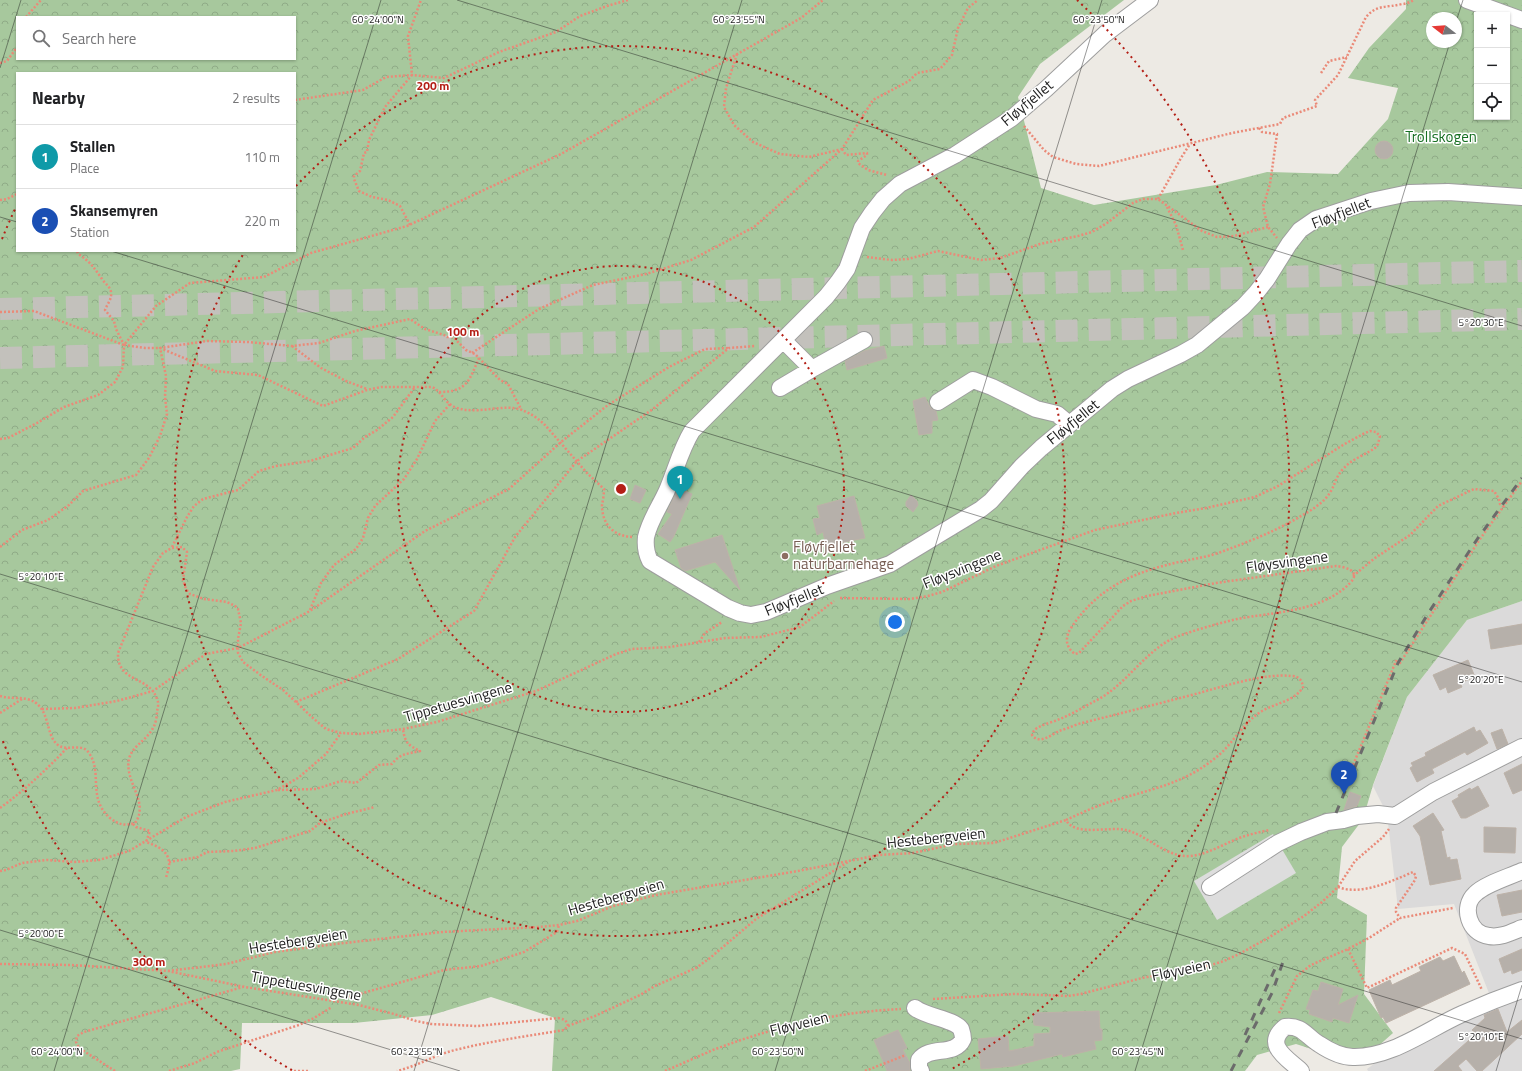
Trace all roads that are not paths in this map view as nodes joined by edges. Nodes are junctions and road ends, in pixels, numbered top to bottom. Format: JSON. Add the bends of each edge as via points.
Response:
{"nodes":[{"id":1,"x":1150,"y":0,"type":"edge"},
{"id":2,"x":1467,"y":0,"type":"edge"},
{"id":3,"x":1522,"y":20,"type":"edge"},
{"id":4,"x":1522,"y":197,"type":"edge"},
{"id":5,"x":864,"y":340,"type":"dead end"},
{"id":6,"x":780,"y":343,"type":"junction"},
{"id":7,"x":812,"y":369,"type":"junction"},
{"id":8,"x":780,"y":388,"type":"dead end"},
{"id":9,"x":938,"y":402,"type":"dead end"},
{"id":10,"x":1069,"y":424,"type":"junction"},
{"id":11,"x":1522,"y":747,"type":"edge"},
{"id":12,"x":1522,"y":870,"type":"edge"},
{"id":13,"x":1210,"y":887,"type":"dead end"},
{"id":14,"x":1522,"y":928,"type":"edge"},
{"id":15,"x":1522,"y":990,"type":"edge"},
{"id":16,"x":915,"y":1008,"type":"road end"},
{"id":17,"x":921,"y":1064,"type":"edge"},
{"id":18,"x":1301,"y":1071,"type":"edge"}],
"edges":[{"from":1,"to":6,"type":"street","name":"Fløyfjellet","via":[[1105,34],[1012,118],[955,155],[911,177],[883,199],[862,228],[847,269],[838,282]]},
{"from":2,"to":3,"type":"street"},
{"from":4,"to":10,"type":"street","name":"Fløyfjellet","via":[[1409,193],[1389,196],[1316,219],[1300,230],[1256,293],[1223,324],[1197,345],[1128,379]]},
{"from":5,"to":7,"type":"street"},
{"from":6,"to":7,"type":"street"},
{"from":6,"to":10,"type":"street","name":"Fløyfjellet","via":[[692,431],[650,524],[645,546],[650,561],[728,608],[751,615],[766,612],[890,564],[981,509],[1022,466]]},
{"from":7,"to":8,"type":"street"},
{"from":9,"to":10,"type":"street","via":[[973,380],[1036,409],[1057,414]]},
{"from":11,"to":13,"type":"street","via":[[1433,792],[1395,816],[1378,814],[1327,822],[1278,843]]},
{"from":12,"to":14,"type":"street","via":[[1476,893],[1469,904],[1468,919],[1477,931],[1489,936],[1503,935]]},
{"from":15,"to":18,"type":"street","via":[[1462,1014],[1387,1052],[1361,1057],[1347,1057],[1319,1044],[1298,1028],[1286,1027],[1277,1037],[1276,1046]]},
{"from":16,"to":17,"type":"street","via":[[926,1015],[956,1025],[960,1028],[963,1038],[958,1047],[929,1053]]}]}
